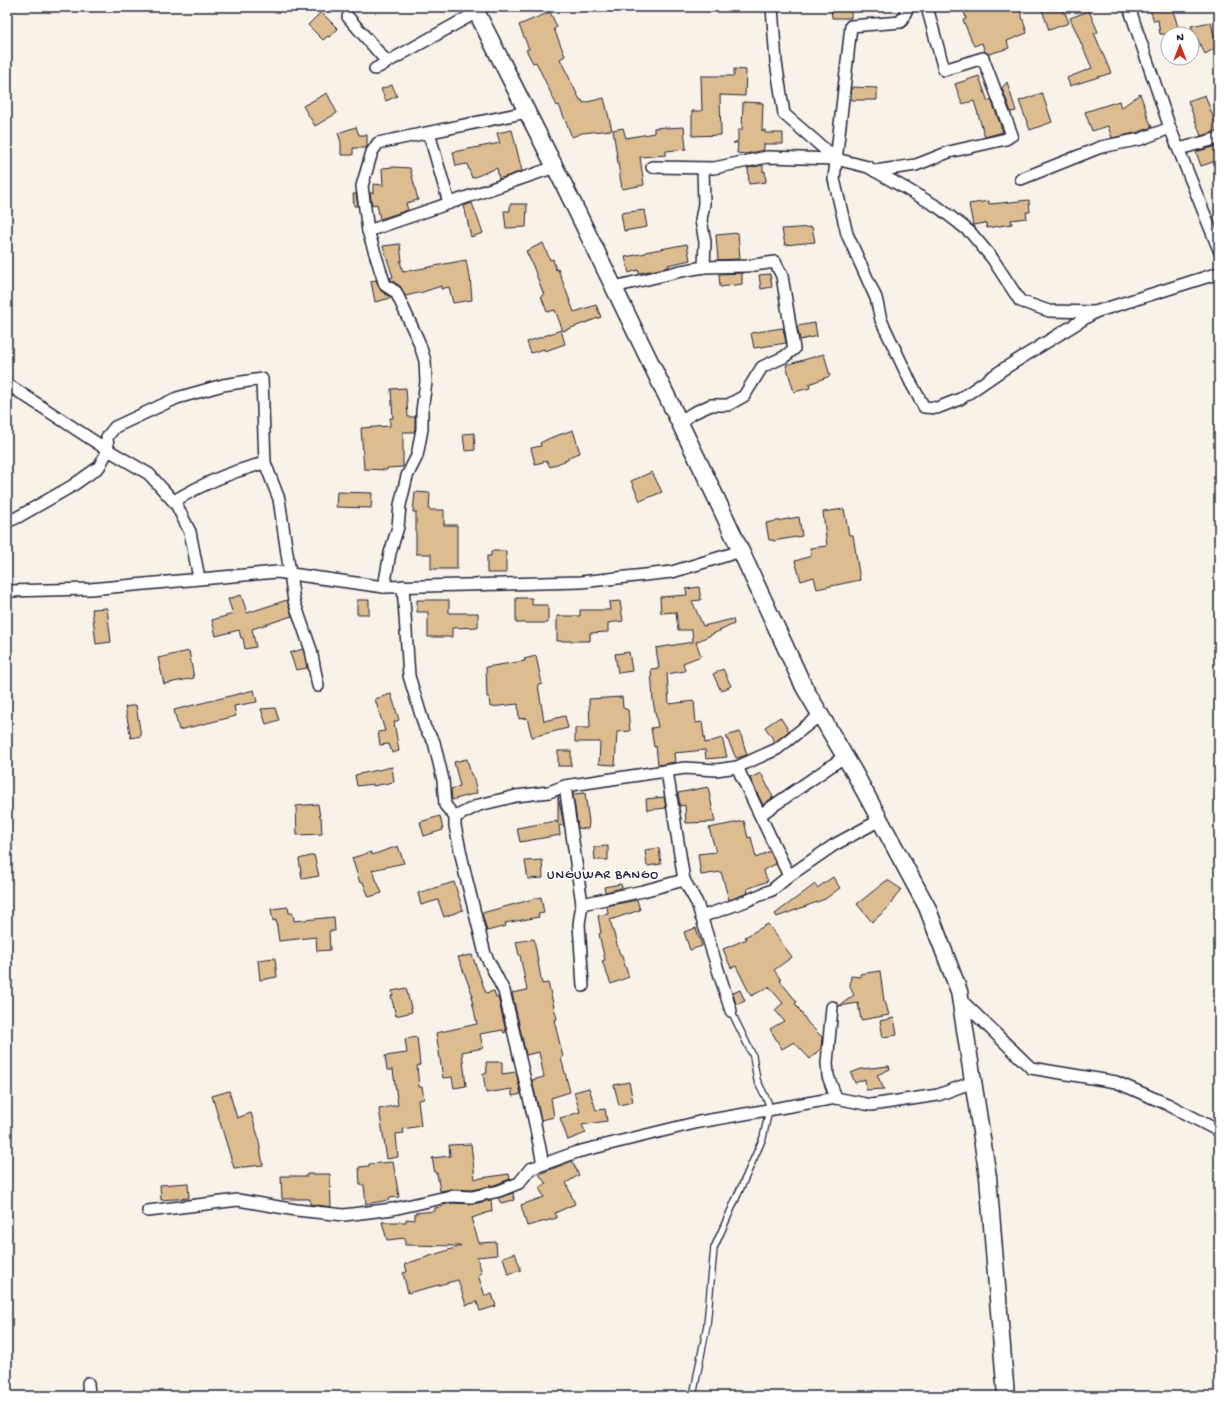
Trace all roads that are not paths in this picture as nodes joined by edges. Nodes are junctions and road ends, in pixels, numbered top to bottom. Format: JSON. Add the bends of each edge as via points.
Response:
{"nodes":[{"id":1,"x":772,"y":7,"type":"edge"},
{"id":2,"x":908,"y":7,"type":"edge"},
{"id":3,"x":927,"y":7,"type":"edge"},
{"id":4,"x":1130,"y":7,"type":"edge"},
{"id":5,"x":475,"y":10,"type":"edge"},
{"id":6,"x":348,"y":17,"type":"dead end"},
{"id":7,"x":387,"y":62,"type":"junction"},
{"id":8,"x":376,"y":69,"type":"dead end"},
{"id":9,"x":527,"y":112,"type":"junction"},
{"id":10,"x":1170,"y":128,"type":"junction"},
{"id":11,"x":429,"y":133,"type":"junction"},
{"id":12,"x":1219,"y":138,"type":"edge"},
{"id":13,"x":1179,"y":149,"type":"junction"},
{"id":14,"x":836,"y":158,"type":"junction"},
{"id":15,"x":555,"y":166,"type":"junction"},
{"id":16,"x":652,"y":167,"type":"dead end"},
{"id":17,"x":703,"y":168,"type":"junction"},
{"id":18,"x":875,"y":171,"type":"junction"},
{"id":19,"x":1021,"y":180,"type":"dead end"},
{"id":20,"x":449,"y":203,"type":"junction"},
{"id":21,"x":368,"y":231,"type":"junction"},
{"id":22,"x":1219,"y":250,"type":"edge"},
{"id":23,"x":704,"y":267,"type":"junction"},
{"id":24,"x":1219,"y":273,"type":"edge"},
{"id":25,"x":614,"y":287,"type":"junction"},
{"id":26,"x":1095,"y":312,"type":"junction"},
{"id":27,"x":7,"y":384,"type":"edge"},
{"id":28,"x":679,"y":422,"type":"junction"},
{"id":29,"x":108,"y":450,"type":"junction"},
{"id":30,"x":265,"y":463,"type":"junction"},
{"id":31,"x":174,"y":501,"type":"junction"},
{"id":32,"x":7,"y":522,"type":"edge"},
{"id":33,"x":741,"y":551,"type":"junction"},
{"id":34,"x":290,"y":573,"type":"junction"},
{"id":35,"x":199,"y":578,"type":"junction"},
{"id":36,"x":403,"y":586,"type":"junction"},
{"id":37,"x":384,"y":587,"type":"junction"},
{"id":38,"x":7,"y":591,"type":"edge"},
{"id":39,"x":318,"y":686,"type":"dead end"},
{"id":40,"x":820,"y":715,"type":"junction"},
{"id":41,"x":844,"y":756,"type":"junction"},
{"id":42,"x":737,"y":767,"type":"junction"},
{"id":43,"x":667,"y":771,"type":"junction"},
{"id":44,"x":565,"y":786,"type":"junction"},
{"id":45,"x":760,"y":815,"type":"junction"},
{"id":46,"x":455,"y":817,"type":"junction"},
{"id":47,"x":880,"y":820,"type":"junction"},
{"id":48,"x":789,"y":876,"type":"junction"},
{"id":49,"x":684,"y":880,"type":"junction"},
{"id":50,"x":582,"y":904,"type":"junction"},
{"id":51,"x":701,"y":917,"type":"junction"},
{"id":52,"x":583,"y":986,"type":"dead end"},
{"id":53,"x":961,"y":1000,"type":"junction"},
{"id":54,"x":832,"y":1007,"type":"dead end"},
{"id":55,"x":731,"y":1011,"type":"joint"},
{"id":56,"x":973,"y":1082,"type":"junction"},
{"id":57,"x":836,"y":1098,"type":"junction"},
{"id":58,"x":769,"y":1110,"type":"junction"},
{"id":59,"x":1219,"y":1131,"type":"edge"},
{"id":60,"x":543,"y":1164,"type":"junction"},
{"id":61,"x":148,"y":1211,"type":"dead end"},
{"id":62,"x":88,"y":1382,"type":"dead end"},
{"id":63,"x":89,"y":1396,"type":"edge"},
{"id":64,"x":693,"y":1396,"type":"edge"},
{"id":65,"x":1006,"y":1396,"type":"edge"}],
"edges":[{"from":1,"to":14,"type":"street","via":[[776,62],[784,114]]},
{"from":2,"to":14,"type":"street","via":[[901,22],[851,26]]},
{"from":3,"to":18,"type":"street","via":[[944,70],[983,58],[1012,135],[1006,139],[949,152],[916,165]]},
{"from":4,"to":10,"type":"street"},
{"from":5,"to":7,"type":"street"},
{"from":5,"to":9,"type":"main road"},
{"from":6,"to":7,"type":"street"},
{"from":7,"to":8,"type":"street"},
{"from":9,"to":11,"type":"street"},
{"from":9,"to":15,"type":"main road"},
{"from":10,"to":13,"type":"street"},
{"from":10,"to":19,"type":"street","via":[[1141,139],[1101,147]]},
{"from":11,"to":20,"type":"street"},
{"from":11,"to":21,"type":"street","via":[[378,143],[372,152],[362,186]]},
{"from":12,"to":13,"type":"street"},
{"from":13,"to":22,"type":"street"},
{"from":14,"to":17,"type":"street","via":[[767,157]]},
{"from":14,"to":18,"type":"street"},
{"from":14,"to":26,"type":"street","via":[[834,180],[847,234],[873,292],[881,320],[924,407],[937,408],[960,399]]},
{"from":15,"to":20,"type":"street"},
{"from":15,"to":25,"type":"main road"},
{"from":16,"to":17,"type":"street"},
{"from":17,"to":23,"type":"street","via":[[704,204],[700,220],[705,242]]},
{"from":18,"to":26,"type":"street","via":[[938,207],[971,233],[992,258],[1020,301],[1049,312]]},
{"from":20,"to":21,"type":"street"},
{"from":21,"to":37,"type":"street","via":[[385,285],[396,292],[419,342],[425,361],[426,382],[417,456],[407,476]]},
{"from":23,"to":25,"type":"street"},
{"from":23,"to":28,"type":"street","via":[[747,266],[775,262],[782,276],[794,349],[784,357],[762,367],[744,396],[728,405],[711,405]]},
{"from":24,"to":26,"type":"street"},
{"from":25,"to":28,"type":"main road"},
{"from":27,"to":29,"type":"street"},
{"from":28,"to":33,"type":"main road"},
{"from":29,"to":30,"type":"street","via":[[107,437],[114,426],[176,398],[223,385],[262,379]]},
{"from":29,"to":31,"type":"street","via":[[149,474]]},
{"from":29,"to":32,"type":"street","via":[[99,467],[72,486]]},
{"from":30,"to":31,"type":"street","via":[[246,467],[198,487]]},
{"from":30,"to":34,"type":"street","via":[[279,499]]},
{"from":31,"to":35,"type":"street","via":[[190,532]]},
{"from":33,"to":36,"type":"street","via":[[672,572],[581,582]]},
{"from":33,"to":40,"type":"main road","via":[[804,687]]},
{"from":34,"to":35,"type":"street"},
{"from":34,"to":37,"type":"street"},
{"from":34,"to":39,"type":"street","via":[[294,601],[311,650]]},
{"from":35,"to":38,"type":"street","via":[[90,589]]},
{"from":36,"to":37,"type":"street"},
{"from":36,"to":46,"type":"street","via":[[409,676],[425,728],[434,742],[443,780],[445,805]]},
{"from":40,"to":41,"type":"main road"},
{"from":40,"to":42,"type":"street","via":[[777,749]]},
{"from":41,"to":45,"type":"street"},
{"from":41,"to":47,"type":"main road"},
{"from":42,"to":43,"type":"street"},
{"from":42,"to":45,"type":"street"},
{"from":43,"to":44,"type":"street"},
{"from":43,"to":49,"type":"street"},
{"from":44,"to":46,"type":"street","via":[[549,792],[516,796],[479,805]]},
{"from":44,"to":50,"type":"street"},
{"from":45,"to":48,"type":"street"},
{"from":46,"to":60,"type":"street","via":[[465,873],[485,954],[504,991]]},
{"from":47,"to":48,"type":"street","via":[[834,845]]},
{"from":47,"to":53,"type":"main road","via":[[927,907]]},
{"from":48,"to":51,"type":"street","via":[[772,890]]},
{"from":49,"to":50,"type":"street"},
{"from":49,"to":51,"type":"street","via":[[697,903]]},
{"from":50,"to":52,"type":"street","via":[[579,924]]},
{"from":51,"to":55,"type":"street"},
{"from":53,"to":56,"type":"main road"},
{"from":53,"to":59,"type":"street","via":[[1031,1068],[1116,1082],[1167,1104]]},
{"from":54,"to":57,"type":"street","via":[[827,1063],[828,1076]]},
{"from":55,"to":58,"type":"lane","via":[[754,1056],[757,1080],[768,1102]]},
{"from":56,"to":57,"type":"street","via":[[938,1095],[871,1105]]},
{"from":56,"to":65,"type":"main road","via":[[988,1177]]},
{"from":57,"to":58,"type":"street"},
{"from":58,"to":60,"type":"street","via":[[699,1122],[577,1152]]},
{"from":58,"to":64,"type":"lane","via":[[763,1138],[714,1248],[707,1325]]},
{"from":60,"to":61,"type":"street","via":[[530,1168],[519,1183],[498,1191],[472,1197],[451,1196],[393,1209],[344,1215],[238,1200]]},
{"from":62,"to":63,"type":"street"}]}
